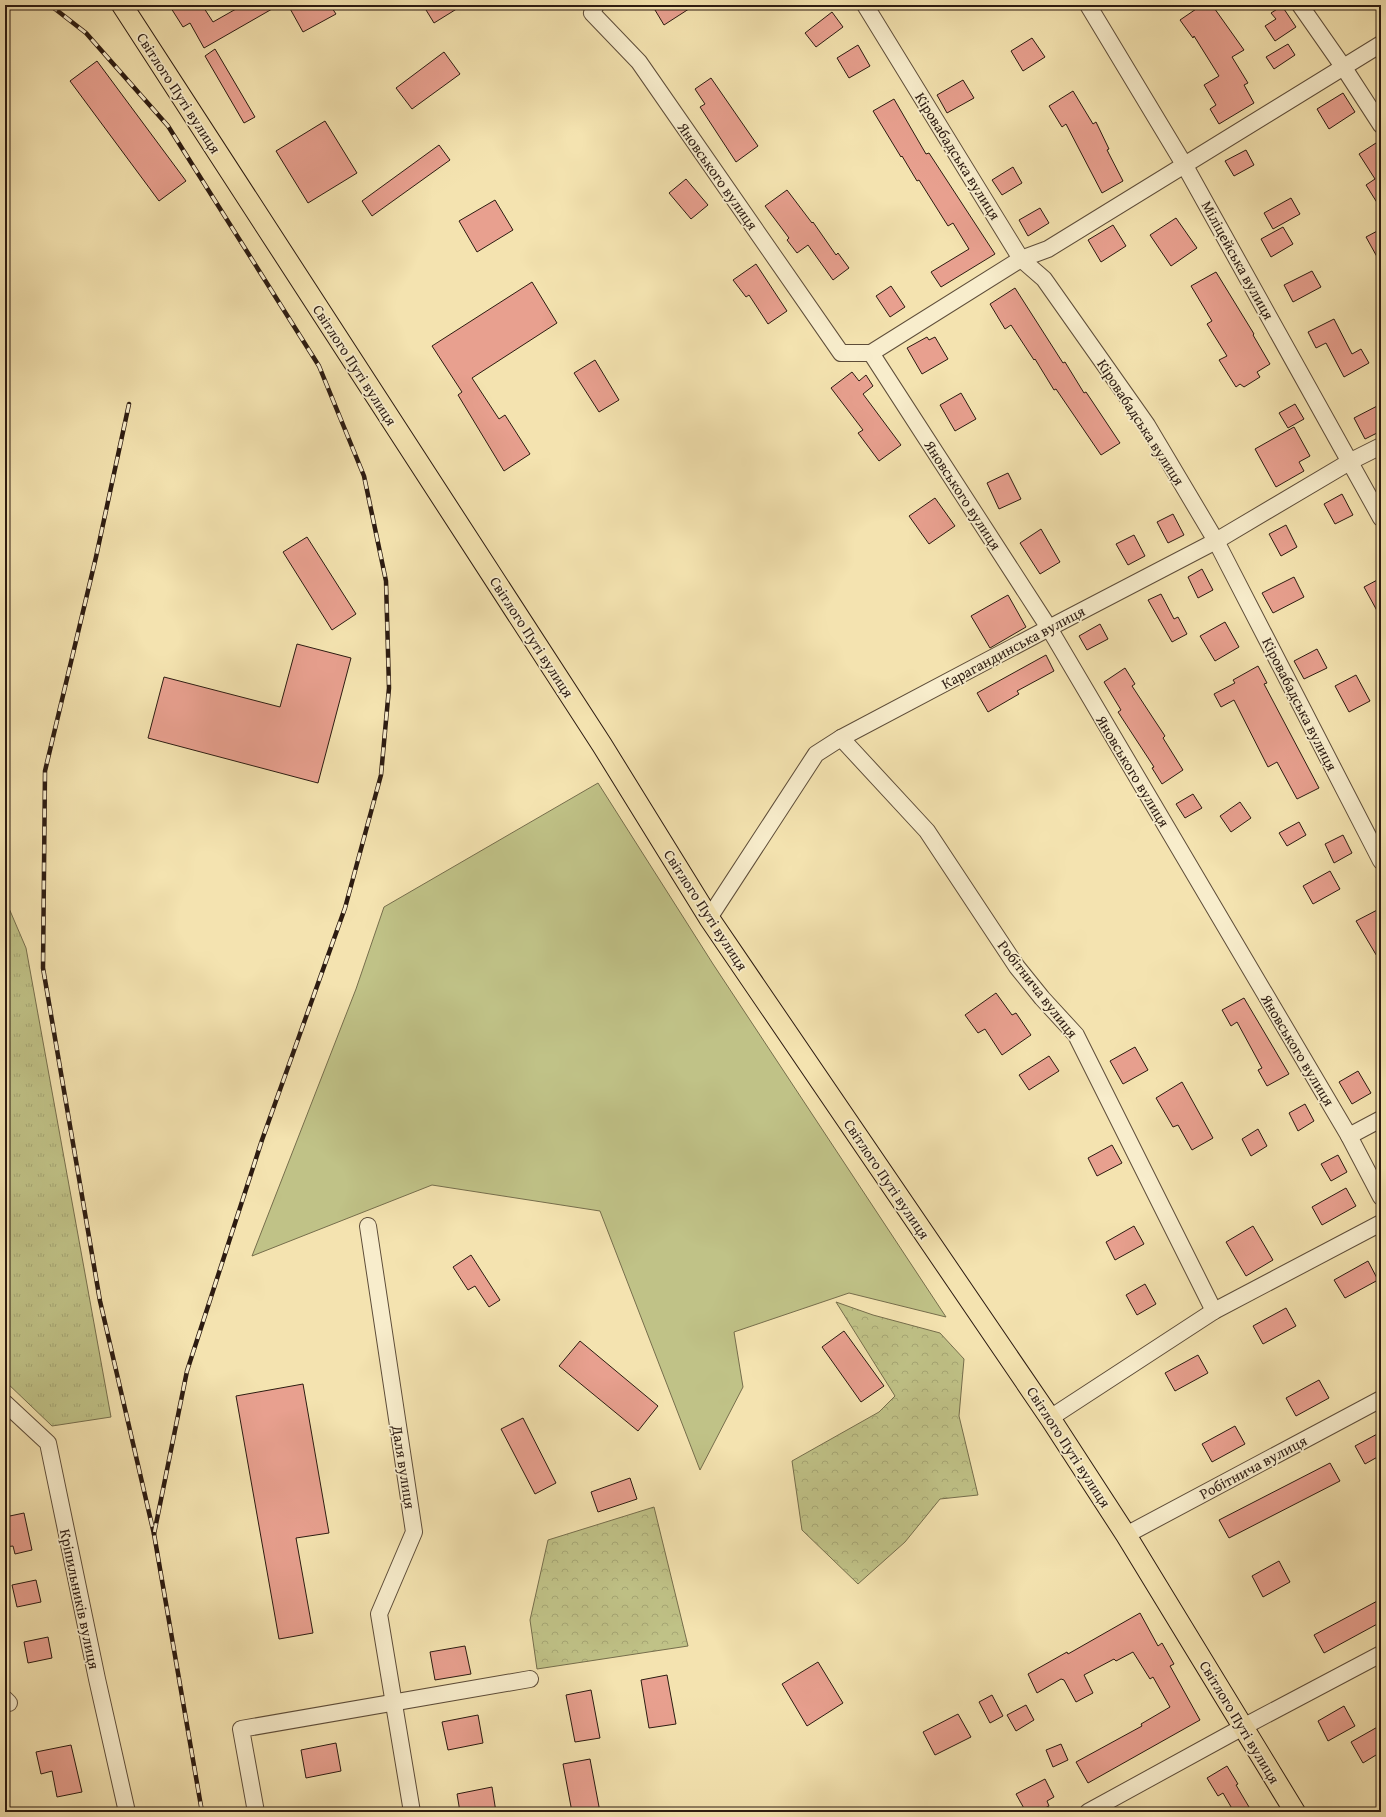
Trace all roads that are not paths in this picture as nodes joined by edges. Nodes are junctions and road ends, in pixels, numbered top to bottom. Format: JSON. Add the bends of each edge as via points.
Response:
{"nodes":[{"id":1,"x":122,"y":5,"type":"edge"},
{"id":2,"x":596,"y":5,"type":"edge"},
{"id":3,"x":865,"y":5,"type":"edge"},
{"id":4,"x":1088,"y":5,"type":"edge"},
{"id":5,"x":1300,"y":5,"type":"edge"},
{"id":6,"x":1381,"y":44,"type":"edge"},
{"id":7,"x":1344,"y":68,"type":"junction"},
{"id":8,"x":1381,"y":125,"type":"edge"},
{"id":9,"x":1185,"y":166,"type":"junction"},
{"id":10,"x":1021,"y":259,"type":"junction"},
{"id":11,"x":871,"y":353,"type":"junction"},
{"id":12,"x":1381,"y":446,"type":"edge"},
{"id":13,"x":1351,"y":461,"type":"junction"},
{"id":14,"x":1381,"y":518,"type":"edge"},
{"id":15,"x":1216,"y":541,"type":"junction"},
{"id":16,"x":1049,"y":628,"type":"junction"},
{"id":17,"x":841,"y":738,"type":"junction"},
{"id":18,"x":1381,"y":861,"type":"edge"},
{"id":19,"x":709,"y":918,"type":"junction"},
{"id":20,"x":1381,"y":1119,"type":"edge"},
{"id":21,"x":1349,"y":1136,"type":"junction"},
{"id":22,"x":1381,"y":1197,"type":"edge"},
{"id":23,"x":1381,"y":1223,"type":"edge"},
{"id":24,"x":368,"y":1226,"type":"dead end"},
{"id":25,"x":1214,"y":1311,"type":"junction"},
{"id":26,"x":1381,"y":1398,"type":"edge"},
{"id":27,"x":5,"y":1402,"type":"edge"},
{"id":28,"x":1050,"y":1418,"type":"junction"},
{"id":29,"x":1126,"y":1536,"type":"junction"},
{"id":30,"x":1381,"y":1654,"type":"edge"},
{"id":31,"x":530,"y":1679,"type":"dead end"},
{"id":32,"x":392,"y":1702,"type":"junction"},
{"id":33,"x":1243,"y":1727,"type":"junction"},
{"id":34,"x":127,"y":1812,"type":"edge"},
{"id":35,"x":256,"y":1812,"type":"edge"},
{"id":36,"x":412,"y":1812,"type":"edge"},
{"id":37,"x":1088,"y":1812,"type":"edge"},
{"id":38,"x":1295,"y":1812,"type":"edge"}],
"edges":[{"from":1,"to":19,"type":"main road","name":"Світлого Путі вулиця","via":[[602,745]]},
{"from":2,"to":11,"type":"street","name":"Яновського вулиця","via":[[592,13],[639,62],[840,353]]},
{"from":3,"to":10,"type":"street","name":"Кіровабадська вулиця"},
{"from":4,"to":9,"type":"street","name":"Міліцейська вулиця"},
{"from":5,"to":7,"type":"street"},
{"from":6,"to":7,"type":"street"},
{"from":7,"to":8,"type":"street"},
{"from":7,"to":9,"type":"street"},
{"from":9,"to":10,"type":"street","via":[[1048,250]]},
{"from":9,"to":13,"type":"street","name":"Міліцейська вулиця"},
{"from":10,"to":11,"type":"street"},
{"from":10,"to":15,"type":"street","name":"Кіровабадська вулиця","via":[[1044,278],[1147,425]]},
{"from":11,"to":16,"type":"street","name":"Яновського вулиця"},
{"from":12,"to":13,"type":"street","name":"Карагандинська вулиця"},
{"from":13,"to":14,"type":"street","name":"Міліцейська вулиця"},
{"from":13,"to":15,"type":"street","name":"Карагандинська вулиця"},
{"from":15,"to":16,"type":"street","name":"Карагандинська вулиця"},
{"from":15,"to":18,"type":"street","name":"Кіровабадська вулиця"},
{"from":16,"to":17,"type":"street","name":"Карагандинська вулиця"},
{"from":16,"to":21,"type":"street","name":"Яновського вулиця"},
{"from":17,"to":19,"type":"street","name":"Карагандинська вулиця","via":[[816,754]]},
{"from":17,"to":25,"type":"street","name":"Робітнича вулиця","via":[[927,831],[1017,967],[1076,1035]]},
{"from":19,"to":28,"type":"main road","name":"Світлого Путі вулиця"},
{"from":20,"to":21,"type":"street"},
{"from":21,"to":22,"type":"street","name":"Яновського вулиця"},
{"from":23,"to":25,"type":"street"},
{"from":24,"to":32,"type":"street","name":"Даля вулиця","via":[[414,1532],[379,1614]]},
{"from":25,"to":28,"type":"street"},
{"from":26,"to":29,"type":"street","name":"Робітнича вулиця"},
{"from":27,"to":34,"type":"street","name":"Кріпильників вулиця","via":[[48,1443]]},
{"from":28,"to":29,"type":"main road","name":"Світлого Путі вулиця"},
{"from":29,"to":33,"type":"main road","name":"Світлого Путі вулиця"},
{"from":30,"to":33,"type":"street"},
{"from":31,"to":32,"type":"street"},
{"from":32,"to":35,"type":"street","via":[[241,1728]]},
{"from":32,"to":36,"type":"street","name":"Даля вулиця"},
{"from":33,"to":37,"type":"street"},
{"from":33,"to":38,"type":"main road","name":"Світлого Путі вулиця"}]}
